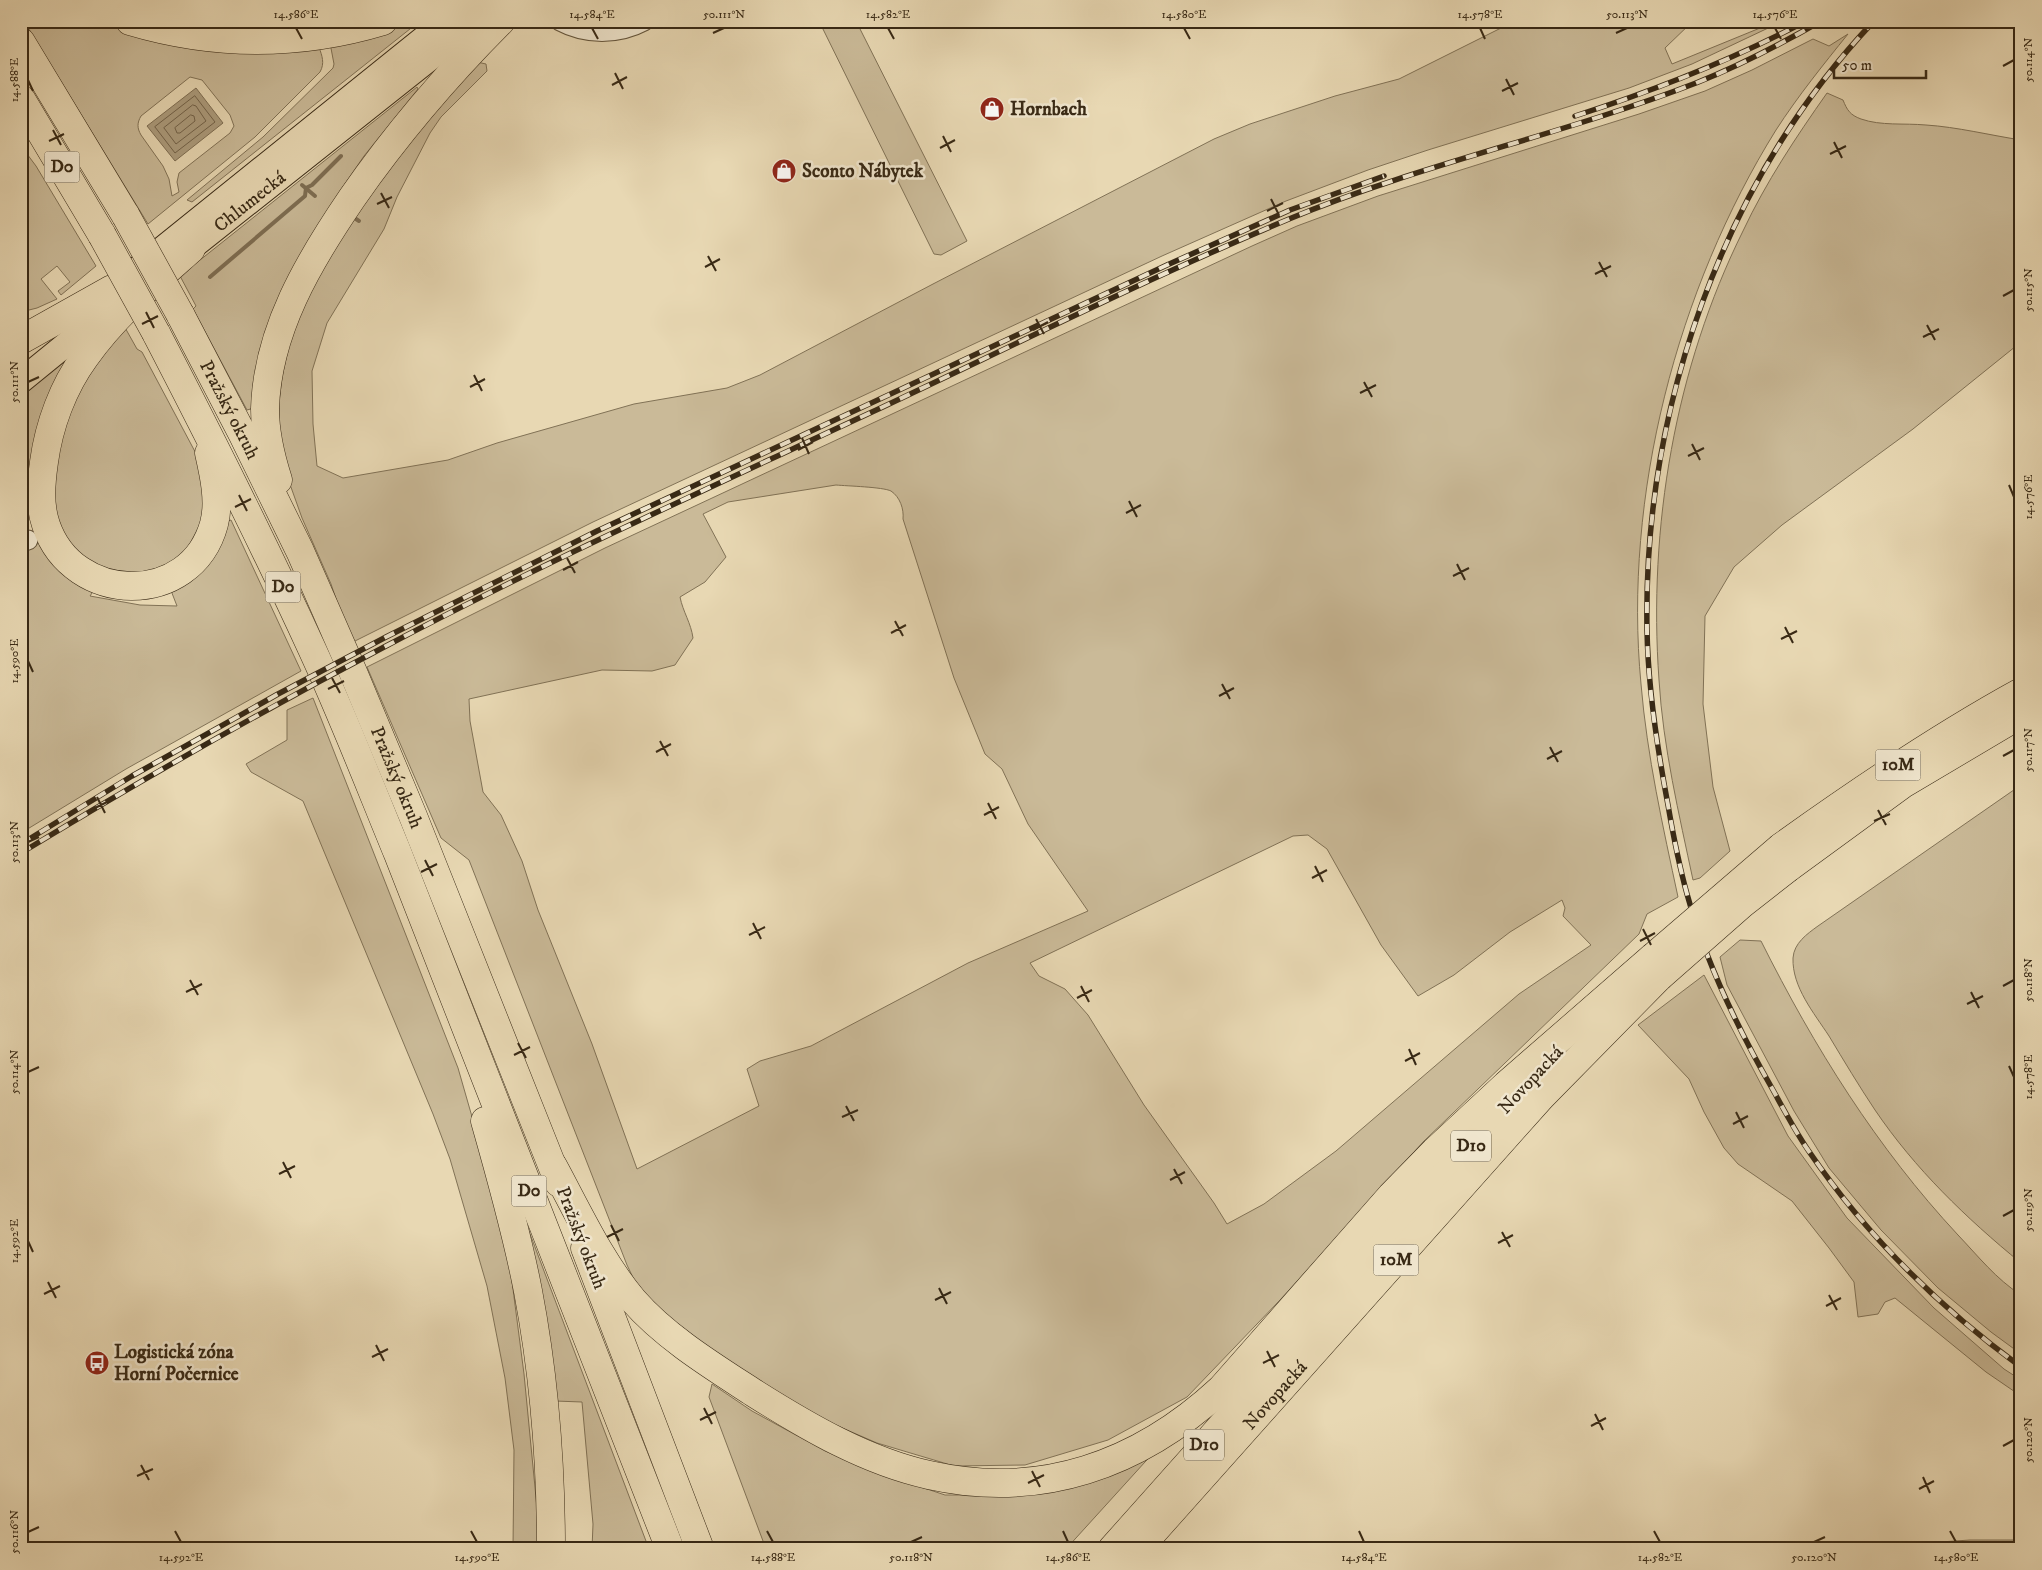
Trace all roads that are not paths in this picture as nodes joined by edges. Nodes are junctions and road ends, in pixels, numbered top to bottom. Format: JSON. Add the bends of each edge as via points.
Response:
{"nodes":[{"id":1,"x":130,"y":21,"type":"edge"},
{"id":2,"x":383,"y":21,"type":"edge"},
{"id":3,"x":445,"y":21,"type":"edge"},
{"id":4,"x":477,"y":21,"type":"edge"},
{"id":5,"x":502,"y":21,"type":"edge"},
{"id":6,"x":560,"y":21,"type":"edge"},
{"id":7,"x":644,"y":21,"type":"edge"},
{"id":8,"x":21,"y":42,"type":"edge"},
{"id":9,"x":21,"y":99,"type":"edge"},
{"id":10,"x":21,"y":132,"type":"edge"},
{"id":11,"x":102,"y":235,"type":"junction"},
{"id":12,"x":191,"y":249,"type":"junction"},
{"id":13,"x":112,"y":289,"type":"junction"},
{"id":14,"x":21,"y":340,"type":"edge"},
{"id":15,"x":21,"y":366,"type":"edge"},
{"id":16,"x":21,"y":381,"type":"edge"},
{"id":17,"x":203,"y":422,"type":"junction"},
{"id":18,"x":300,"y":551,"type":"junction"},
{"id":19,"x":2021,"y":692,"type":"edge"},
{"id":20,"x":2021,"y":714,"type":"edge"},
{"id":21,"x":1784,"y":858,"type":"junction"},
{"id":22,"x":439,"y":961,"type":"junction"},
{"id":23,"x":1656,"y":967,"type":"junction"},
{"id":24,"x":552,"y":1166,"type":"junction"},
{"id":25,"x":551,"y":1549,"type":"edge"},
{"id":26,"x":670,"y":1549,"type":"edge"},
{"id":27,"x":700,"y":1549,"type":"edge"},
{"id":28,"x":1112,"y":1549,"type":"edge"},
{"id":29,"x":1138,"y":1549,"type":"edge"}],
"edges":[{"from":1,"to":2,"type":"highway","via":[[201,37],[260,41],[327,35]]},
{"from":3,"to":13,"type":"main road","name":"Chlumecká"},
{"from":4,"to":12,"type":"main road","name":"Chlumecká"},
{"from":5,"to":18,"type":"highway","via":[[429,96],[372,170],[315,254],[287,312],[275,345],[265,410],[276,475]]},
{"from":6,"to":7,"type":"street","via":[[586,31],[606,32]]},
{"from":8,"to":18,"type":"highway","name":"Pražský okruh","number":"D0","bridge":true,"via":[[126,216],[180,314]]},
{"from":9,"to":11,"type":"highway","name":"Pražský okruh","number":"D0"},
{"from":10,"to":11,"type":"highway"},
{"from":11,"to":17,"type":"highway","name":"Pražský okruh","number":"D0","bridge":true},
{"from":12,"to":16,"type":"main road","name":"Chlumecká"},
{"from":12,"to":17,"type":"highway","via":[[136,298],[105,332],[78,368],[59,406],[44,457],[41,490],[49,533],[69,562],[95,580],[130,587],[169,578],[194,559],[210,535],[216,514],[213,469]]},
{"from":13,"to":14,"type":"highway"},
{"from":13,"to":15,"type":"main road","name":"Chlumecká"},
{"from":17,"to":22,"type":"highway","name":"Pražský okruh","number":"D0","via":[[313,650]]},
{"from":18,"to":24,"type":"highway","name":"Pražský okruh","number":"D0","via":[[392,764]]},
{"from":19,"to":21,"type":"highway","name":"Novopacká","number":"10M","via":[[1892,768]]},
{"from":20,"to":21,"type":"highway","name":"Novopacká","number":"10M"},
{"from":21,"to":23,"type":"highway","name":"Novopacká","number":"10M","bridge":true},
{"from":22,"to":25,"type":"highway","via":[[506,1196],[528,1293],[548,1449]]},
{"from":22,"to":26,"type":"highway","name":"Pražský okruh","number":"D0"},
{"from":23,"to":24,"type":"highway","via":[[1506,1085],[1435,1150],[1221,1389],[1197,1411],[1166,1434],[1130,1453],[1101,1465],[1037,1481],[997,1483],[928,1475],[884,1461],[806,1425],[750,1390],[688,1348],[633,1300],[599,1251]]},
{"from":23,"to":28,"type":"highway","name":"Novopacká","number":"D10","via":[[1587,1020],[1528,1082]]},
{"from":23,"to":29,"type":"highway","name":"Novopacká","number":"10M"},
{"from":24,"to":27,"type":"highway","name":"Pražský okruh","number":"D0"}]}
